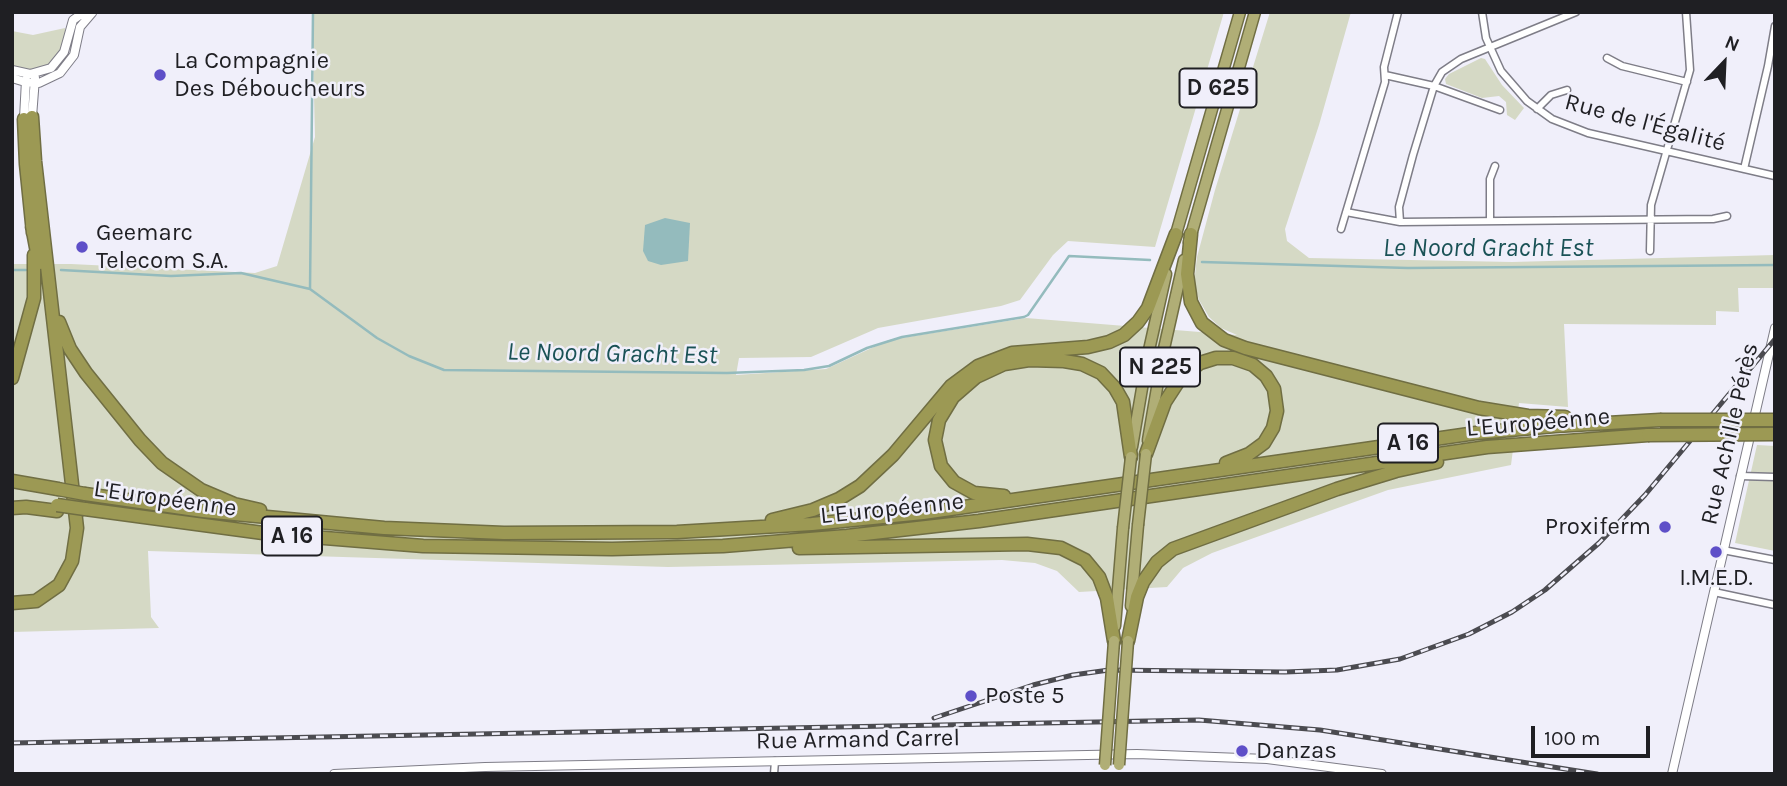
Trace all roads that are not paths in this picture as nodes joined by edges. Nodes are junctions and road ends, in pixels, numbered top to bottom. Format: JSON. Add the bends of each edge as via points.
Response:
{"nodes":[{"id":1,"x":1240,"y":12,"type":"edge"},
{"id":2,"x":1255,"y":12,"type":"edge"},
{"id":3,"x":1398,"y":12,"type":"edge"},
{"id":4,"x":1482,"y":12,"type":"edge"},
{"id":5,"x":1576,"y":12,"type":"edge"},
{"id":6,"x":1686,"y":12,"type":"edge"},
{"id":7,"x":93,"y":13,"type":"edge"},
{"id":8,"x":1775,"y":26,"type":"edge"},
{"id":9,"x":1489,"y":48,"type":"junction"},
{"id":10,"x":1607,"y":58,"type":"dead end"},
{"id":11,"x":12,"y":70,"type":"edge"},
{"id":12,"x":1385,"y":75,"type":"junction"},
{"id":13,"x":12,"y":78,"type":"edge"},
{"id":14,"x":30,"y":78,"type":"junction"},
{"id":15,"x":1687,"y":82,"type":"junction"},
{"id":16,"x":1434,"y":86,"type":"junction"},
{"id":17,"x":1567,"y":90,"type":"dead end"},
{"id":18,"x":1537,"y":109,"type":"junction"},
{"id":19,"x":1500,"y":110,"type":"dead end"},
{"id":20,"x":28,"y":118,"type":"junction"},
{"id":21,"x":1666,"y":151,"type":"junction"},
{"id":22,"x":1495,"y":166,"type":"dead end"},
{"id":23,"x":1744,"y":169,"type":"junction"},
{"id":24,"x":1775,"y":176,"type":"edge"},
{"id":25,"x":1346,"y":212,"type":"junction"},
{"id":26,"x":1727,"y":216,"type":"dead end"},
{"id":27,"x":1650,"y":220,"type":"junction"},
{"id":28,"x":1490,"y":221,"type":"junction"},
{"id":29,"x":1400,"y":222,"type":"junction"},
{"id":30,"x":32,"y":226,"type":"junction"},
{"id":31,"x":1341,"y":229,"type":"dead end"},
{"id":32,"x":1176,"y":234,"type":"junction"},
{"id":33,"x":1191,"y":234,"type":"junction"},
{"id":34,"x":1650,"y":251,"type":"dead end"},
{"id":35,"x":48,"y":279,"type":"junction"},
{"id":36,"x":1179,"y":281,"type":"joint"},
{"id":37,"x":1159,"y":305,"type":"joint"},
{"id":38,"x":1775,"y":328,"type":"edge"},
{"id":39,"x":12,"y":378,"type":"edge"},
{"id":40,"x":1660,"y":420,"type":"junction"},
{"id":41,"x":1775,"y":420,"type":"edge"},
{"id":42,"x":1774,"y":435,"type":"edge"},
{"id":43,"x":1544,"y":442,"type":"junction"},
{"id":44,"x":1146,"y":454,"type":"junction"},
{"id":45,"x":1131,"y":457,"type":"junction"},
{"id":46,"x":1740,"y":476,"type":"junction"},
{"id":47,"x":1775,"y":477,"type":"edge"},
{"id":48,"x":1157,"y":480,"type":"junction"},
{"id":49,"x":12,"y":481,"type":"edge"},
{"id":50,"x":12,"y":497,"type":"edge"},
{"id":51,"x":1039,"y":497,"type":"junction"},
{"id":52,"x":12,"y":508,"type":"edge"},
{"id":53,"x":57,"y":508,"type":"junction"},
{"id":54,"x":357,"y":526,"type":"junction"},
{"id":55,"x":677,"y":532,"type":"junction"},
{"id":56,"x":684,"y":547,"type":"junction"},
{"id":57,"x":1723,"y":550,"type":"junction"},
{"id":58,"x":1775,"y":560,"type":"edge"},
{"id":59,"x":1714,"y":592,"type":"junction"},
{"id":60,"x":12,"y":595,"type":"edge"},
{"id":61,"x":12,"y":603,"type":"edge"},
{"id":62,"x":1775,"y":605,"type":"edge"},
{"id":63,"x":1114,"y":641,"type":"junction"},
{"id":64,"x":1129,"y":641,"type":"junction"},
{"id":65,"x":775,"y":761,"type":"junction"},
{"id":66,"x":1104,"y":769,"type":"edge"},
{"id":67,"x":1119,"y":771,"type":"edge"},
{"id":68,"x":334,"y":774,"type":"edge"},
{"id":69,"x":774,"y":774,"type":"edge"},
{"id":70,"x":1382,"y":774,"type":"edge"},
{"id":71,"x":1672,"y":774,"type":"edge"}],
"edges":[{"from":1,"to":32,"type":"highway","number":"D 625"},
{"from":2,"to":33,"type":"highway","number":"D 625"},
{"from":3,"to":12,"type":"street"},
{"from":4,"to":9,"type":"street","name":"Rue de l'Égalité"},
{"from":5,"to":9,"type":"street"},
{"from":6,"to":15,"type":"street","via":[[1691,60]]},
{"from":7,"to":14,"type":"street","via":[[74,18],[60,59]]},
{"from":8,"to":23,"type":"street"},
{"from":9,"to":16,"type":"street","via":[[1448,66]]},
{"from":9,"to":18,"type":"street","name":"Rue de l'Égalité","via":[[1508,80]]},
{"from":10,"to":15,"type":"street"},
{"from":11,"to":14,"type":"street"},
{"from":12,"to":16,"type":"street"},
{"from":12,"to":25,"type":"street"},
{"from":13,"to":14,"type":"street"},
{"from":14,"to":20,"type":"street"},
{"from":15,"to":21,"type":"street"},
{"from":16,"to":19,"type":"street"},
{"from":16,"to":29,"type":"street","via":[[1400,204]]},
{"from":17,"to":18,"type":"street","via":[[1551,95]]},
{"from":18,"to":21,"type":"street","name":"Rue de l'Égalité","via":[[1581,131]]},
{"from":20,"to":30,"type":"highway","via":[[25,155]]},
{"from":20,"to":35,"type":"highway"},
{"from":21,"to":23,"type":"street","name":"Rue de l'Égalité"},
{"from":21,"to":27,"type":"street"},
{"from":22,"to":28,"type":"street","via":[[1490,179]]},
{"from":23,"to":24,"type":"street","name":"Rue de l'Égalité"},
{"from":25,"to":29,"type":"street"},
{"from":25,"to":31,"type":"street"},
{"from":26,"to":27,"type":"street"},
{"from":27,"to":28,"type":"street"},
{"from":27,"to":34,"type":"street"},
{"from":28,"to":29,"type":"street"},
{"from":30,"to":39,"type":"highway","via":[[35,291]]},
{"from":30,"to":60,"type":"highway","via":[[70,526],[63,563],[52,581],[34,593]]},
{"from":32,"to":37,"type":"highway","number":"D 625"},
{"from":32,"to":55,"type":"highway","via":[[1148,308],[1124,335],[1088,347],[1012,353],[978,366],[946,391],[880,469],[831,503],[778,519]]},
{"from":33,"to":36,"type":"highway","number":"D 625"},
{"from":33,"to":40,"type":"highway","via":[[1187,274],[1193,306],[1208,329],[1229,342],[1502,413]]},
{"from":35,"to":54,"type":"highway","via":[[73,355],[140,440],[172,472],[201,491],[234,504]]},
{"from":35,"to":61,"type":"highway","via":[[76,540],[70,566],[55,589],[36,601]]},
{"from":36,"to":44,"type":"highway","number":"N 225"},
{"from":37,"to":45,"type":"highway","number":"N 225"},
{"from":38,"to":46,"type":"street","name":"Rue Achille Pérès"},
{"from":40,"to":41,"type":"highway","name":"L'Européenne","number":"A 16","bridge":true},
{"from":40,"to":48,"type":"highway","name":"L'Européenne","number":"A 16","via":[[1484,432]]},
{"from":42,"to":43,"type":"highway","name":"L'Européenne","number":"A 16","bridge":true,"via":[[1648,435]]},
{"from":43,"to":56,"type":"highway","name":"L'Européenne","number":"A 16","via":[[919,528]]},
{"from":43,"to":64,"type":"highway","via":[[1395,471],[1179,546],[1157,562],[1143,582]]},
{"from":44,"to":48,"type":"highway","via":[[1172,390],[1200,363],[1243,360],[1262,371],[1272,385],[1275,423],[1255,451]]},
{"from":44,"to":64,"type":"highway","number":"N 225","bridge":true},
{"from":45,"to":51,"type":"highway","via":[[1123,402],[1096,370],[1070,362],[1035,360],[992,369],[962,388],[941,415],[935,434],[939,460],[950,479],[969,491]]},
{"from":45,"to":63,"type":"highway","number":"N 225","bridge":true},
{"from":46,"to":47,"type":"street"},
{"from":46,"to":57,"type":"street","name":"Rue Achille Pérès"},
{"from":48,"to":51,"type":"highway","name":"L'Européenne","number":"A 16"},
{"from":49,"to":54,"type":"highway","name":"L'Européenne","number":"A 16","bridge":true,"via":[[190,509]]},
{"from":50,"to":53,"type":"highway","name":"L'Européenne","number":"A 16"},
{"from":51,"to":55,"type":"highway","name":"L'Européenne","number":"A 16","via":[[828,523]]},
{"from":52,"to":53,"type":"highway"},
{"from":53,"to":56,"type":"highway","name":"L'Européenne","number":"A 16","bridge":true,"via":[[229,530],[461,548]]},
{"from":54,"to":55,"type":"highway","name":"L'Européenne","number":"A 16","via":[[512,533]]},
{"from":56,"to":63,"type":"highway","via":[[1027,544],[1061,548],[1085,560],[1099,577]]},
{"from":57,"to":58,"type":"street","name":"Rue Achille Pérès"},
{"from":57,"to":59,"type":"street","name":"Rue Achille Pérès"},
{"from":59,"to":62,"type":"street"},
{"from":59,"to":71,"type":"street","name":"Rue Achille Pérès"},
{"from":63,"to":66,"type":"highway","number":"N 225","bridge":true},
{"from":64,"to":67,"type":"highway","number":"N 225","bridge":true},
{"from":65,"to":68,"type":"street","name":"Rue Armand Carrel"},
{"from":65,"to":69,"type":"street"},
{"from":65,"to":70,"type":"street","name":"Rue Armand Carrel","via":[[1155,754],[1267,759]]}]}
